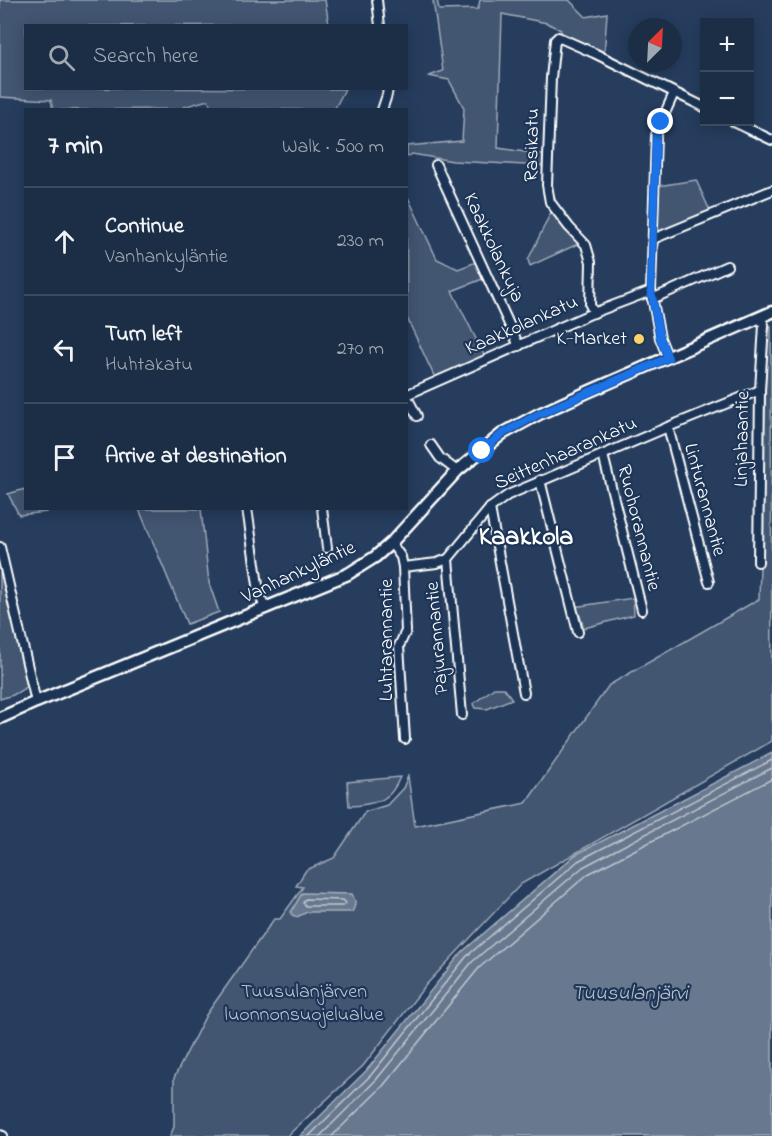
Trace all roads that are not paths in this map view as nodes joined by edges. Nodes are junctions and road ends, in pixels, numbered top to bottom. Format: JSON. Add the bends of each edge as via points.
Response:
{"nodes":[{"id":1,"x":377,"y":0,"type":"edge"},
{"id":2,"x":380,"y":24,"type":"edge"},
{"id":3,"x":388,"y":90,"type":"edge"},
{"id":4,"x":674,"y":93,"type":"junction"},
{"id":5,"x":700,"y":105,"type":"edge"},
{"id":6,"x":383,"y":108,"type":"edge"},
{"id":7,"x":742,"y":126,"type":"edge"},
{"id":8,"x":772,"y":140,"type":"edge"},
{"id":9,"x":436,"y":165,"type":"dead end"},
{"id":10,"x":772,"y":190,"type":"edge"},
{"id":11,"x":653,"y":239,"type":"junction"},
{"id":12,"x":727,"y":266,"type":"dead end"},
{"id":13,"x":652,"y":295,"type":"junction"},
{"id":14,"x":772,"y":312,"type":"edge"},
{"id":15,"x":594,"y":313,"type":"junction"},
{"id":16,"x":760,"y":317,"type":"junction"},
{"id":17,"x":519,"y":346,"type":"junction"},
{"id":18,"x":668,"y":358,"type":"junction"},
{"id":19,"x":760,"y":390,"type":"junction"},
{"id":20,"x":408,"y":394,"type":"edge"},
{"id":21,"x":408,"y":399,"type":"edge"},
{"id":22,"x":417,"y":416,"type":"dead end"},
{"id":23,"x":668,"y":426,"type":"junction"},
{"id":24,"x":431,"y":445,"type":"dead end"},
{"id":25,"x":603,"y":455,"type":"junction"},
{"id":26,"x":457,"y":471,"type":"junction"},
{"id":27,"x":540,"y":480,"type":"junction"},
{"id":28,"x":490,"y":508,"type":"junction"},
{"id":29,"x":247,"y":510,"type":"edge"},
{"id":30,"x":322,"y":510,"type":"edge"},
{"id":31,"x":391,"y":543,"type":"junction"},
{"id":32,"x":0,"y":547,"type":"edge"},
{"id":33,"x":327,"y":548,"type":"dead end"},
{"id":34,"x":447,"y":559,"type":"junction"},
{"id":35,"x":758,"y":562,"type":"dead end"},
{"id":36,"x":403,"y":567,"type":"junction"},
{"id":37,"x":709,"y":582,"type":"dead end"},
{"id":38,"x":265,"y":609,"type":"junction"},
{"id":39,"x":642,"y":610,"type":"dead end"},
{"id":40,"x":578,"y":632,"type":"dead end"},
{"id":41,"x":524,"y":693,"type":"dead end"},
{"id":42,"x":36,"y":702,"type":"junction"},
{"id":43,"x":462,"y":715,"type":"dead end"},
{"id":44,"x":0,"y":718,"type":"edge"},
{"id":45,"x":405,"y":739,"type":"dead end"}],
"edges":[{"from":1,"to":2,"type":"street"},
{"from":3,"to":6,"type":"street"},
{"from":4,"to":5,"type":"street"},
{"from":4,"to":11,"type":"street","via":[[656,135]]},
{"from":4,"to":15,"type":"street","name":"Rasikatu","via":[[594,52],[558,37],[555,40],[547,184],[550,202],[586,245],[591,262],[590,305]]},
{"from":7,"to":8,"type":"street"},
{"from":9,"to":17,"type":"street","name":"Kaakkolankuja"},
{"from":10,"to":11,"type":"street"},
{"from":11,"to":13,"type":"street"},
{"from":12,"to":13,"type":"street","name":"Kaakkolankatu"},
{"from":13,"to":15,"type":"street","name":"Kaakkolankatu"},
{"from":13,"to":18,"type":"street"},
{"from":14,"to":16,"type":"street","name":"Vanhankyläntie"},
{"from":15,"to":17,"type":"street","name":"Kaakkolankatu"},
{"from":16,"to":18,"type":"street","name":"Vanhankyläntie"},
{"from":16,"to":19,"type":"street","name":"Linjahaantie","via":[[764,325]]},
{"from":17,"to":20,"type":"street","name":"Kaakkolankatu"},
{"from":18,"to":26,"type":"street","name":"Vanhankyläntie","via":[[502,434]]},
{"from":19,"to":23,"type":"street","name":"Seittenhaarankatu"},
{"from":19,"to":35,"type":"street","name":"Linjahaantie"},
{"from":21,"to":22,"type":"street"},
{"from":23,"to":25,"type":"street","name":"Seittenhaarankatu"},
{"from":23,"to":37,"type":"street","name":"Linturannantie"},
{"from":24,"to":26,"type":"street"},
{"from":25,"to":27,"type":"street","name":"Seittenhaarankatu"},
{"from":25,"to":39,"type":"street","name":"Ruohorannantie"},
{"from":26,"to":31,"type":"street","name":"Vanhankyläntie"},
{"from":27,"to":28,"type":"street","name":"Seittenhaarankatu"},
{"from":27,"to":40,"type":"street"},
{"from":28,"to":34,"type":"street","name":"Seittenhaarankatu"},
{"from":28,"to":41,"type":"street"},
{"from":29,"to":38,"type":"street","via":[[260,599]]},
{"from":30,"to":33,"type":"street"},
{"from":31,"to":36,"type":"street","name":"Luhtarannantie"},
{"from":31,"to":38,"type":"street","name":"Vanhankyläntie","via":[[348,574]]},
{"from":32,"to":42,"type":"street"},
{"from":34,"to":36,"type":"street"},
{"from":34,"to":43,"type":"street","name":"Pajurannantie"},
{"from":36,"to":45,"type":"street","name":"Luhtarannantie","via":[[406,631],[399,646]]},
{"from":38,"to":42,"type":"street","name":"Vanhankyläntie"},
{"from":42,"to":44,"type":"street","name":"Vanhankyläntie"}]}
